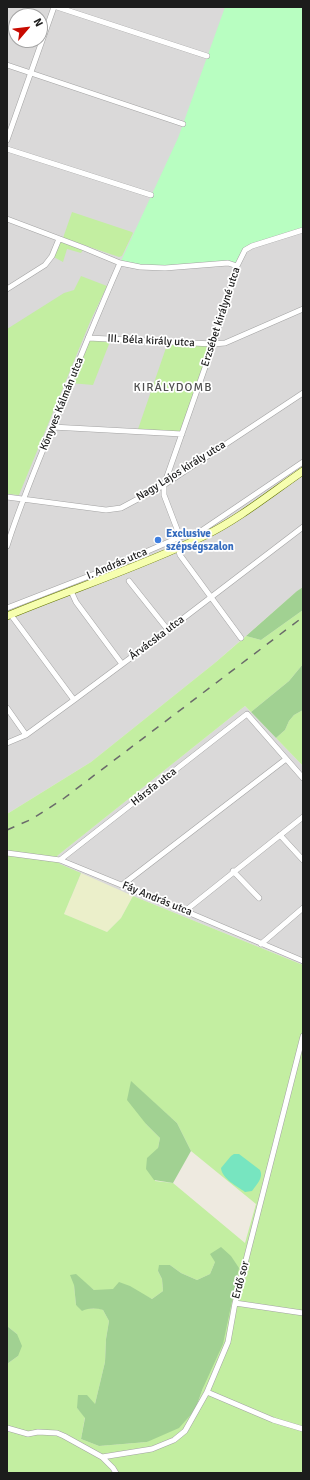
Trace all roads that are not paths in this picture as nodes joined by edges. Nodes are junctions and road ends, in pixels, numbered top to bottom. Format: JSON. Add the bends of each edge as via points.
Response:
{"nodes":[{"id":1,"x":54,"y":7,"type":"edge"},
{"id":2,"x":57,"y":7,"type":"edge"},
{"id":3,"x":207,"y":56,"type":"dead end"},
{"id":4,"x":7,"y":65,"type":"edge"},
{"id":5,"x":32,"y":73,"type":"junction"},
{"id":6,"x":183,"y":124,"type":"dead end"},
{"id":7,"x":7,"y":140,"type":"edge"},
{"id":8,"x":7,"y":149,"type":"edge"},
{"id":9,"x":151,"y":194,"type":"dead end"},
{"id":10,"x":7,"y":219,"type":"edge"},
{"id":11,"x":303,"y":230,"type":"edge"},
{"id":12,"x":59,"y":239,"type":"junction"},
{"id":13,"x":120,"y":263,"type":"junction"},
{"id":14,"x":237,"y":266,"type":"junction"},
{"id":15,"x":7,"y":289,"type":"edge"},
{"id":16,"x":303,"y":309,"type":"edge"},
{"id":17,"x":88,"y":338,"type":"junction"},
{"id":18,"x":213,"y":344,"type":"junction"},
{"id":19,"x":303,"y":393,"type":"edge"},
{"id":20,"x":52,"y":427,"type":"junction"},
{"id":21,"x":182,"y":434,"type":"junction"},
{"id":22,"x":303,"y":462,"type":"edge"},
{"id":23,"x":303,"y":472,"type":"edge"},
{"id":24,"x":164,"y":485,"type":"junction"},
{"id":25,"x":7,"y":497,"type":"edge"},
{"id":26,"x":24,"y":498,"type":"junction"},
{"id":27,"x":303,"y":527,"type":"edge"},
{"id":28,"x":180,"y":537,"type":"junction"},
{"id":29,"x":7,"y":546,"type":"edge"},
{"id":30,"x":178,"y":548,"type":"junction"},
{"id":31,"x":129,"y":581,"type":"dead end"},
{"id":32,"x":71,"y":591,"type":"junction"},
{"id":33,"x":211,"y":596,"type":"junction"},
{"id":34,"x":7,"y":608,"type":"edge"},
{"id":35,"x":9,"y":616,"type":"edge"},
{"id":36,"x":168,"y":630,"type":"junction"},
{"id":37,"x":241,"y":638,"type":"dead end"},
{"id":38,"x":122,"y":664,"type":"junction"},
{"id":39,"x":74,"y":700,"type":"junction"},
{"id":40,"x":7,"y":708,"type":"edge"},
{"id":41,"x":26,"y":735,"type":"junction"},
{"id":42,"x":7,"y":743,"type":"edge"},
{"id":43,"x":286,"y":759,"type":"junction"},
{"id":44,"x":303,"y":778,"type":"edge"},
{"id":45,"x":303,"y":816,"type":"edge"},
{"id":46,"x":280,"y":835,"type":"junction"},
{"id":47,"x":7,"y":853,"type":"edge"},
{"id":48,"x":60,"y":860,"type":"junction"},
{"id":49,"x":303,"y":860,"type":"edge"},
{"id":50,"x":233,"y":871,"type":"junction"},
{"id":51,"x":122,"y":885,"type":"junction"},
{"id":52,"x":259,"y":898,"type":"dead end"},
{"id":53,"x":303,"y":908,"type":"edge"},
{"id":54,"x":185,"y":911,"type":"junction"},
{"id":55,"x":261,"y":944,"type":"junction"},
{"id":56,"x":303,"y":961,"type":"edge"},
{"id":57,"x":303,"y":1036,"type":"edge"},
{"id":58,"x":235,"y":1303,"type":"junction"},
{"id":59,"x":303,"y":1313,"type":"edge"},
{"id":60,"x":207,"y":1392,"type":"junction"},
{"id":61,"x":7,"y":1428,"type":"edge"},
{"id":62,"x":303,"y":1429,"type":"edge"},
{"id":63,"x":102,"y":1458,"type":"junction"},
{"id":64,"x":116,"y":1473,"type":"edge"}],
"edges":[{"from":1,"to":5,"type":"street"},
{"from":2,"to":3,"type":"street"},
{"from":4,"to":5,"type":"street"},
{"from":5,"to":6,"type":"street"},
{"from":5,"to":7,"type":"street"},
{"from":8,"to":9,"type":"street"},
{"from":10,"to":12,"type":"street"},
{"from":11,"to":14,"type":"street","name":"Erzsébet királyné utca","via":[[252,246],[245,250]]},
{"from":12,"to":13,"type":"street"},
{"from":12,"to":15,"type":"street","via":[[45,265]]},
{"from":13,"to":14,"type":"street","via":[[165,268],[228,263]]},
{"from":13,"to":17,"type":"street","name":"Könyves Kálmán utca"},
{"from":14,"to":18,"type":"street","name":"Erzsébet királyné utca"},
{"from":16,"to":18,"type":"street","name":"III. Béla király utca","via":[[225,343]]},
{"from":17,"to":18,"type":"street","name":"III. Béla király utca"},
{"from":17,"to":20,"type":"street","name":"Könyves Kálmán utca"},
{"from":18,"to":21,"type":"street","name":"Erzsébet királyné utca"},
{"from":19,"to":24,"type":"street","name":"Nagy Lajos király utca"},
{"from":20,"to":21,"type":"street"},
{"from":20,"to":26,"type":"street","name":"Könyves Kálmán utca"},
{"from":21,"to":24,"type":"street","name":"Erzsébet királyné utca"},
{"from":22,"to":28,"type":"street","name":"I. András utca","via":[[201,531]]},
{"from":23,"to":30,"type":"main road","name":"I. András utca","via":[[223,526]]},
{"from":24,"to":26,"type":"street","name":"Nagy Lajos király utca","via":[[121,508],[106,510]]},
{"from":24,"to":28,"type":"street","name":"Erzsébet királyné utca","via":[[164,495]]},
{"from":25,"to":26,"type":"street","name":"Nagy Lajos király utca"},
{"from":26,"to":29,"type":"street","name":"Könyves Kálmán utca"},
{"from":27,"to":33,"type":"street","name":"Árvácska utca"},
{"from":28,"to":34,"type":"street","name":"I. András utca","via":[[96,574]]},
{"from":30,"to":32,"type":"main road","name":"I. András utca"},
{"from":30,"to":33,"type":"street","via":[[180,555]]},
{"from":31,"to":36,"type":"street"},
{"from":32,"to":35,"type":"main road","name":"I. András utca"},
{"from":32,"to":38,"type":"street","via":[[76,602]]},
{"from":33,"to":36,"type":"street","name":"Árvácska utca"},
{"from":33,"to":37,"type":"street"},
{"from":35,"to":39,"type":"street"},
{"from":36,"to":38,"type":"street","name":"Árvácska utca"},
{"from":38,"to":39,"type":"street","name":"Árvácska utca"},
{"from":39,"to":41,"type":"street","name":"Árvácska utca"},
{"from":40,"to":41,"type":"street"},
{"from":41,"to":42,"type":"street","name":"Árvácska utca"},
{"from":43,"to":44,"type":"street"},
{"from":43,"to":48,"type":"street","name":"Hársfa utca","via":[[247,714]]},
{"from":43,"to":51,"type":"street"},
{"from":45,"to":46,"type":"street"},
{"from":46,"to":49,"type":"street"},
{"from":46,"to":50,"type":"street"},
{"from":47,"to":48,"type":"street","name":"Fáy András utca"},
{"from":48,"to":51,"type":"street","name":"Fáy András utca"},
{"from":50,"to":52,"type":"street"},
{"from":50,"to":54,"type":"street"},
{"from":51,"to":54,"type":"street","name":"Fáy András utca"},
{"from":53,"to":55,"type":"street"},
{"from":54,"to":55,"type":"street","name":"Fáy András utca"},
{"from":55,"to":56,"type":"street","name":"Fáy András utca"},
{"from":57,"to":58,"type":"street","name":"Erdő sor"},
{"from":58,"to":59,"type":"street"},
{"from":58,"to":60,"type":"street","name":"Erdő sor","via":[[228,1342]]},
{"from":60,"to":62,"type":"street","via":[[273,1420]]},
{"from":60,"to":63,"type":"street","name":"Erdő sor","via":[[186,1431],[174,1440],[152,1448]]},
{"from":61,"to":63,"type":"street","via":[[28,1434],[57,1433]]},
{"from":63,"to":64,"type":"street"}]}
